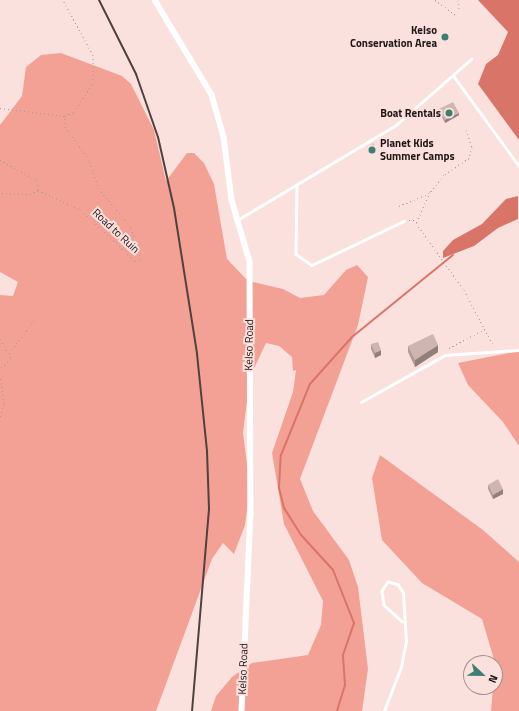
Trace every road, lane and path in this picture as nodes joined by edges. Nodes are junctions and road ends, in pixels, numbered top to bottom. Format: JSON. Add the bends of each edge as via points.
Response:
{"nodes":[{"id":1,"x":63,"y":0,"type":"edge"},
{"id":2,"x":434,"y":0,"type":"edge"},
{"id":3,"x":458,"y":0,"type":"edge"},
{"id":4,"x":154,"y":1,"type":"edge"},
{"id":5,"x":459,"y":10,"type":"dead end"},
{"id":6,"x":457,"y":16,"type":"dead end"},
{"id":7,"x":471,"y":59,"type":"dead end"},
{"id":8,"x":453,"y":75,"type":"junction"},
{"id":9,"x":0,"y":108,"type":"edge"},
{"id":10,"x":64,"y":116,"type":"junction"},
{"id":11,"x":466,"y":130,"type":"dead end"},
{"id":12,"x":0,"y":160,"type":"edge"},
{"id":13,"x":519,"y":166,"type":"edge"},
{"id":14,"x":297,"y":185,"type":"junction"},
{"id":15,"x":38,"y":190,"type":"junction"},
{"id":16,"x":430,"y":192,"type":"junction"},
{"id":17,"x":0,"y":193,"type":"edge"},
{"id":18,"x":399,"y":206,"type":"dead end"},
{"id":19,"x":239,"y":219,"type":"junction"},
{"id":20,"x":417,"y":220,"type":"junction"},
{"id":21,"x":404,"y":221,"type":"joint"},
{"id":22,"x":34,"y":321,"type":"dead end"},
{"id":23,"x":483,"y":330,"type":"junction"},
{"id":24,"x":0,"y":339,"type":"edge"},
{"id":25,"x":449,"y":348,"type":"dead end"},
{"id":26,"x":519,"y":350,"type":"edge"},
{"id":27,"x":497,"y":352,"type":"junction"},
{"id":28,"x":9,"y":353,"type":"junction"},
{"id":29,"x":0,"y":369,"type":"edge"},
{"id":30,"x":0,"y":375,"type":"edge"},
{"id":31,"x":361,"y":402,"type":"dead end"},
{"id":32,"x":0,"y":418,"type":"edge"},
{"id":33,"x":402,"y":621,"type":"junction"},
{"id":34,"x":242,"y":711,"type":"edge"},
{"id":35,"x":384,"y":711,"type":"edge"}],
"edges":[{"from":1,"to":10,"type":"path","via":[[86,39],[95,69],[93,83],[74,112]]},
{"from":2,"to":6,"type":"path"},
{"from":3,"to":5,"type":"path"},
{"from":4,"to":19,"type":"street","name":"Kelso Road","via":[[212,95]]},
{"from":7,"to":8,"type":"lane"},
{"from":8,"to":13,"type":"lane"},
{"from":8,"to":14,"type":"lane","via":[[396,124]]},
{"from":9,"to":10,"type":"path"},
{"from":10,"to":15,"type":"path","name":"Road to Ruin","via":[[65,127],[89,160],[99,189],[130,226],[141,259],[135,261],[81,210]]},
{"from":11,"to":16,"type":"path","via":[[472,147],[469,158],[444,175]]},
{"from":12,"to":15,"type":"path","via":[[35,177]]},
{"from":14,"to":19,"type":"lane"},
{"from":14,"to":21,"type":"lane","via":[[296,254],[312,265]]},
{"from":15,"to":17,"type":"path","via":[[31,194]]},
{"from":16,"to":18,"type":"path"},
{"from":16,"to":20,"type":"path"},
{"from":19,"to":34,"type":"street","name":"Kelso Road","via":[[250,262],[251,513]]},
{"from":20,"to":21,"type":"path"},
{"from":20,"to":23,"type":"path","via":[[419,229],[456,279]]},
{"from":22,"to":28,"type":"path"},
{"from":23,"to":25,"type":"path"},
{"from":23,"to":27,"type":"path"},
{"from":24,"to":28,"type":"path"},
{"from":26,"to":27,"type":"lane"},
{"from":27,"to":31,"type":"lane","via":[[446,356]]},
{"from":28,"to":29,"type":"path","via":[[11,359]]},
{"from":30,"to":32,"type":"path","via":[[4,404]]},
{"from":33,"to":33,"type":"lane","via":[[402,593],[398,585],[388,582],[382,591],[384,605]]},
{"from":33,"to":35,"type":"lane","via":[[406,642],[401,667]]}]}
